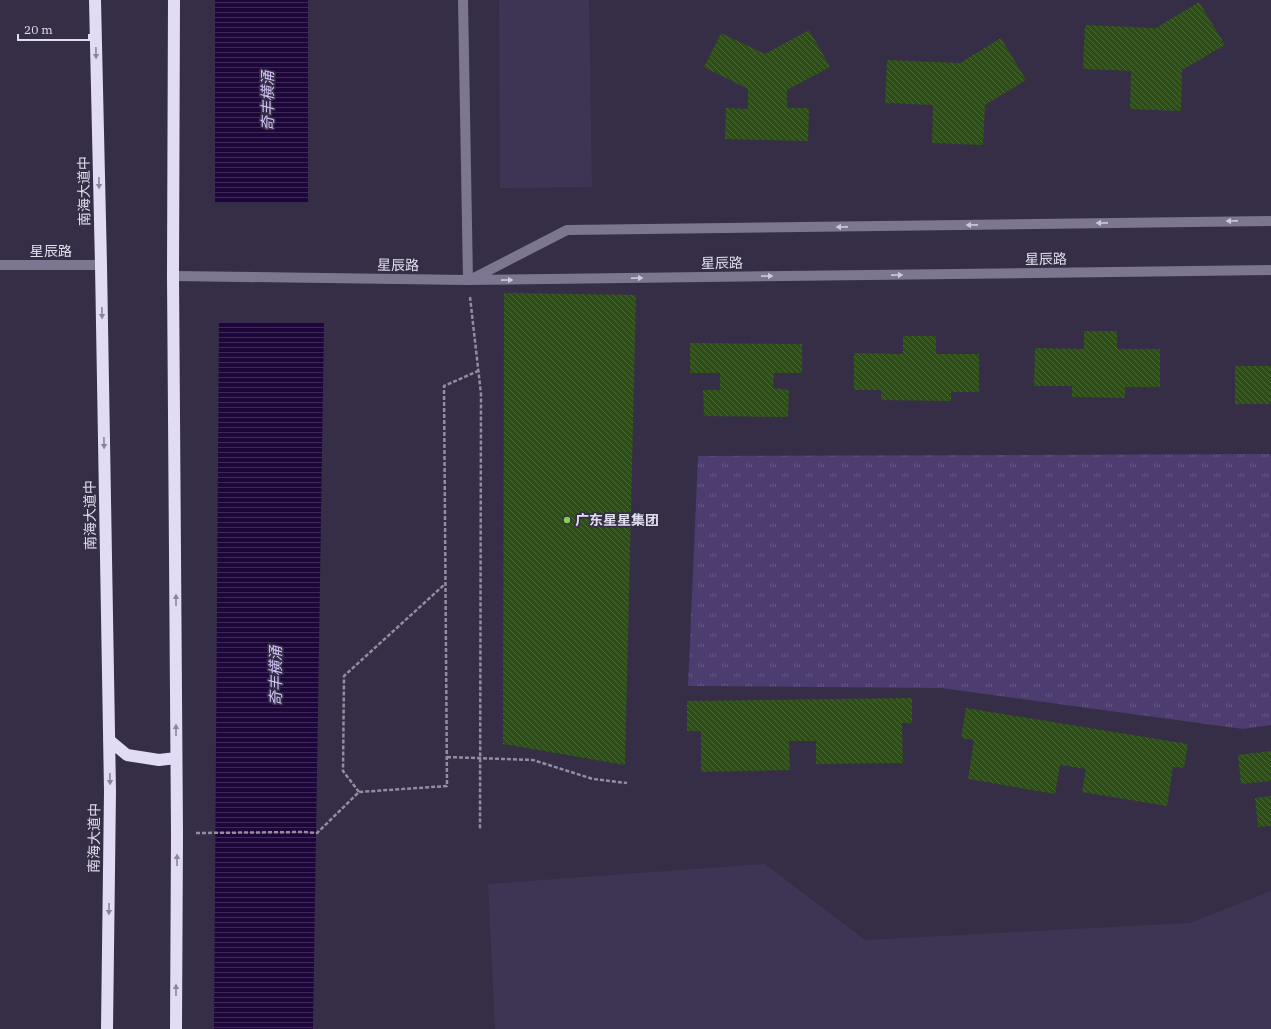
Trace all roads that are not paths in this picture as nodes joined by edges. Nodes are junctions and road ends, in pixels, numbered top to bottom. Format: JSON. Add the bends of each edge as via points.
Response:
{"nodes":[{"id":1,"x":95,"y":0,"type":"edge"},
{"id":2,"x":174,"y":0,"type":"edge"},
{"id":3,"x":464,"y":0,"type":"edge"},
{"id":4,"x":1271,"y":221,"type":"edge"},
{"id":5,"x":0,"y":265,"type":"edge"},
{"id":6,"x":101,"y":266,"type":"junction"},
{"id":7,"x":1271,"y":270,"type":"edge"},
{"id":8,"x":173,"y":276,"type":"junction"},
{"id":9,"x":468,"y":280,"type":"junction"},
{"id":10,"x":109,"y":740,"type":"junction"},
{"id":11,"x":176,"y":758,"type":"junction"},
{"id":12,"x":107,"y":1029,"type":"edge"},
{"id":13,"x":176,"y":1029,"type":"edge"}],
"edges":[{"from":1,"to":6,"type":"highway","name":"南海大道中","one_way":true},
{"from":2,"to":8,"type":"highway"},
{"from":3,"to":9,"type":"street"},
{"from":4,"to":9,"type":"street","one_way":true,"via":[[567,230]]},
{"from":5,"to":6,"type":"street","name":"星辰路"},
{"from":6,"to":10,"type":"highway","name":"南海大道中","one_way":true},
{"from":9,"to":7,"type":"street","name":"星辰路","one_way":true},
{"from":8,"to":9,"type":"street","name":"星辰路"},
{"from":11,"to":8,"type":"highway","one_way":true},
{"from":10,"to":11,"type":"highway","via":[[127,755],[159,760]]},
{"from":10,"to":12,"type":"highway","name":"南海大道中","one_way":true},
{"from":13,"to":11,"type":"highway","one_way":true}]}
